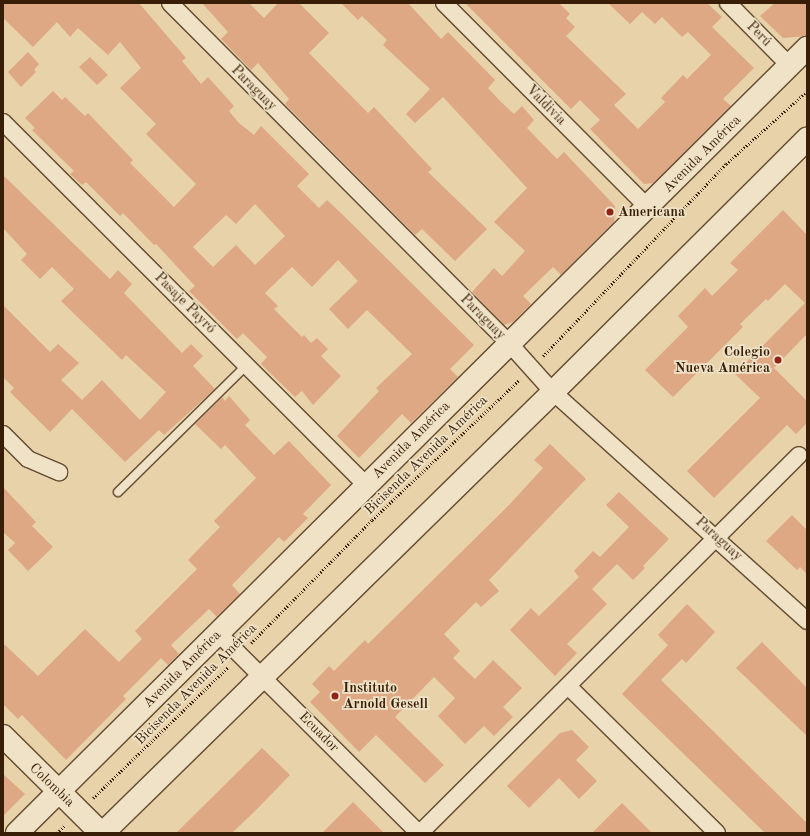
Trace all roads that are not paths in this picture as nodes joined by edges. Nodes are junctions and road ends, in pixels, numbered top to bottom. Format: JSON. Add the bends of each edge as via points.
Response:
{"nodes":[{"id":1,"x":170,"y":3,"type":"edge"},
{"id":2,"x":444,"y":3,"type":"edge"},
{"id":3,"x":728,"y":3,"type":"edge"},
{"id":4,"x":807,"y":48,"type":"edge"},
{"id":5,"x":790,"y":66,"type":"junction"},
{"id":6,"x":3,"y":122,"type":"edge"},
{"id":7,"x":807,"y":140,"type":"edge"},
{"id":8,"x":648,"y":208,"type":"junction"},
{"id":9,"x":509,"y":343,"type":"junction"},
{"id":10,"x":247,"y":365,"type":"junction"},
{"id":11,"x":553,"y":392,"type":"junction"},
{"id":12,"x":3,"y":434,"type":"edge"},
{"id":13,"x":799,"y":455,"type":"dead end"},
{"id":14,"x":59,"y":472,"type":"dead end"},
{"id":15,"x":366,"y":485,"type":"junction"},
{"id":16,"x":118,"y":492,"type":"dead end"},
{"id":17,"x":716,"y":537,"type":"junction"},
{"id":18,"x":807,"y":620,"type":"edge"},
{"id":19,"x":218,"y":633,"type":"junction"},
{"id":20,"x":263,"y":676,"type":"junction"},
{"id":21,"x":568,"y":686,"type":"junction"},
{"id":22,"x":3,"y":736,"type":"edge"},
{"id":23,"x":58,"y":792,"type":"junction"},
{"id":24,"x":17,"y":833,"type":"edge"},
{"id":25,"x":102,"y":833,"type":"edge"},
{"id":26,"x":420,"y":833,"type":"edge"},
{"id":27,"x":717,"y":833,"type":"edge"}],
"edges":[{"from":1,"to":9,"type":"street","name":"Paraguay"},
{"from":2,"to":8,"type":"street","name":"Valdivia"},
{"from":3,"to":5,"type":"street","name":"Perú"},
{"from":4,"to":5,"type":"main road","name":"Avenida América"},
{"from":5,"to":8,"type":"main road","name":"Avenida América"},
{"from":6,"to":10,"type":"street","name":"Pasaje Payró"},
{"from":7,"to":11,"type":"main road"},
{"from":8,"to":9,"type":"main road","name":"Avenida América"},
{"from":9,"to":11,"type":"street","name":"Paraguay"},
{"from":9,"to":15,"type":"main road","name":"Avenida América"},
{"from":10,"to":15,"type":"street","name":"Pasaje Payró"},
{"from":10,"to":16,"type":"lane"},
{"from":11,"to":17,"type":"street","name":"Paraguay"},
{"from":11,"to":20,"type":"main road"},
{"from":12,"to":14,"type":"street","via":[[28,459]]},
{"from":13,"to":17,"type":"street"},
{"from":15,"to":19,"type":"main road","name":"Avenida América"},
{"from":17,"to":18,"type":"street","name":"Paraguay"},
{"from":17,"to":21,"type":"street"},
{"from":19,"to":20,"type":"street","name":"Ecuador"},
{"from":19,"to":23,"type":"main road","name":"Avenida América"},
{"from":20,"to":25,"type":"main road"},
{"from":20,"to":26,"type":"street","name":"Ecuador"},
{"from":21,"to":26,"type":"street"},
{"from":21,"to":27,"type":"street"},
{"from":22,"to":23,"type":"main road","name":"Colombia"},
{"from":23,"to":24,"type":"main road","name":"Avenida América"},
{"from":23,"to":25,"type":"main road","name":"Colombia"}]}
